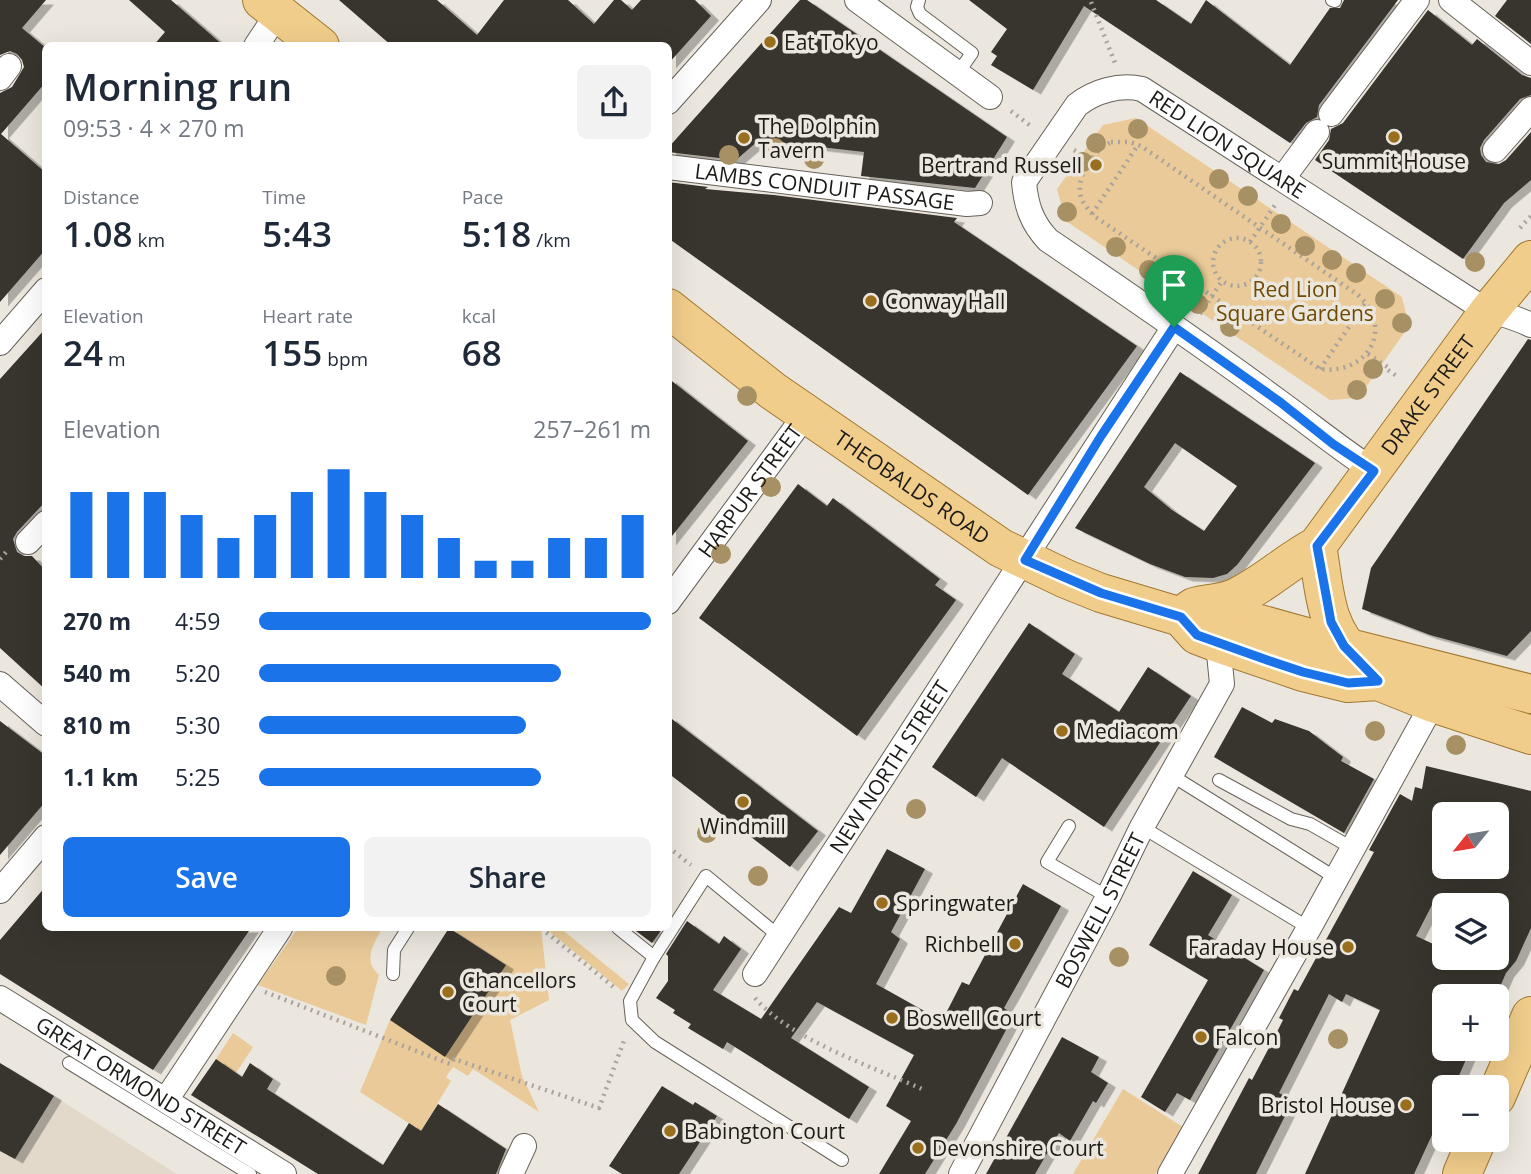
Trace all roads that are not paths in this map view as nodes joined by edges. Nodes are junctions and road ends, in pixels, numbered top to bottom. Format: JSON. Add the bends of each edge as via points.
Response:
{"nodes":[{"id":1,"x":759,"y":0,"type":"edge"},
{"id":2,"x":858,"y":0,"type":"edge"},
{"id":3,"x":919,"y":0,"type":"edge"},
{"id":4,"x":1417,"y":0,"type":"edge"},
{"id":5,"x":1451,"y":0,"type":"edge"},
{"id":6,"x":282,"y":8,"type":"edge"},
{"id":7,"x":259,"y":42,"type":"edge"},
{"id":8,"x":316,"y":42,"type":"edge"},
{"id":9,"x":1531,"y":64,"type":"edge"},
{"id":10,"x":958,"y":73,"type":"junction"},
{"id":11,"x":990,"y":97,"type":"road end"},
{"id":12,"x":672,"y":98,"type":"edge"},
{"id":13,"x":1531,"y":109,"type":"edge"},
{"id":14,"x":1494,"y":150,"type":"dead end"},
{"id":15,"x":672,"y":167,"type":"edge"},
{"id":16,"x":1283,"y":178,"type":"junction"},
{"id":17,"x":980,"y":203,"type":"dead end"},
{"id":18,"x":1531,"y":260,"type":"edge"},
{"id":19,"x":42,"y":295,"type":"edge"},
{"id":20,"x":672,"y":311,"type":"edge"},
{"id":21,"x":1489,"y":311,"type":"junction"},
{"id":22,"x":1186,"y":323,"type":"junction"},
{"id":23,"x":1531,"y":325,"type":"edge"},
{"id":24,"x":0,"y":343,"type":"edge"},
{"id":25,"x":806,"y":414,"type":"junction"},
{"id":26,"x":1374,"y":471,"type":"junction"},
{"id":27,"x":42,"y":527,"type":"edge"},
{"id":28,"x":28,"y":542,"type":"dead end"},
{"id":29,"x":1317,"y":546,"type":"junction"},
{"id":30,"x":1025,"y":560,"type":"junction"},
{"id":31,"x":672,"y":597,"type":"edge"},
{"id":32,"x":1196,"y":611,"type":"junction"},
{"id":33,"x":1218,"y":643,"type":"junction"},
{"id":34,"x":1344,"y":646,"type":"junction"},
{"id":35,"x":1378,"y":681,"type":"junction"},
{"id":36,"x":0,"y":684,"type":"edge"},
{"id":37,"x":1531,"y":694,"type":"edge"},
{"id":38,"x":1433,"y":703,"type":"junction"},
{"id":39,"x":42,"y":721,"type":"edge"},
{"id":40,"x":1531,"y":735,"type":"edge"},
{"id":41,"x":1171,"y":775,"type":"junction"},
{"id":42,"x":1219,"y":780,"type":"dead end"},
{"id":43,"x":1069,"y":826,"type":"dead end"},
{"id":44,"x":1142,"y":827,"type":"junction"},
{"id":45,"x":42,"y":842,"type":"edge"},
{"id":46,"x":1352,"y":848,"type":"junction"},
{"id":47,"x":1336,"y":878,"type":"junction"},
{"id":48,"x":0,"y":891,"type":"edge"},
{"id":49,"x":1108,"y":897,"type":"junction"},
{"id":50,"x":1309,"y":928,"type":"junction"},
{"id":51,"x":672,"y":929,"type":"edge"},
{"id":52,"x":278,"y":931,"type":"edge"},
{"id":53,"x":406,"y":931,"type":"edge"},
{"id":54,"x":622,"y":931,"type":"edge"},
{"id":55,"x":671,"y":931,"type":"edge"},
{"id":56,"x":780,"y":937,"type":"junction"},
{"id":57,"x":654,"y":957,"type":"junction"},
{"id":58,"x":393,"y":974,"type":"dead end"},
{"id":59,"x":755,"y":974,"type":"road end"},
{"id":60,"x":0,"y":998,"type":"edge"},
{"id":61,"x":1531,"y":1016,"type":"edge"},
{"id":62,"x":69,"y":1063,"type":"dead end"},
{"id":63,"x":1506,"y":1075,"type":"edge"},
{"id":64,"x":166,"y":1100,"type":"junction"},
{"id":65,"x":524,"y":1146,"type":"dead end"},
{"id":66,"x":1471,"y":1152,"type":"edge"},
{"id":67,"x":842,"y":1160,"type":"dead end"},
{"id":68,"x":250,"y":1174,"type":"edge"},
{"id":69,"x":284,"y":1174,"type":"edge"},
{"id":70,"x":511,"y":1174,"type":"edge"},
{"id":71,"x":961,"y":1174,"type":"edge"},
{"id":72,"x":1170,"y":1174,"type":"edge"},
{"id":73,"x":1462,"y":1174,"type":"edge"}],
"edges":[{"from":1,"to":12,"type":"street"},
{"from":2,"to":10,"type":"street"},
{"from":3,"to":10,"type":"lane","via":[[920,14],[972,54]]},
{"from":4,"to":16,"type":"street","via":[[1381,34]]},
{"from":5,"to":9,"type":"street"},
{"from":6,"to":7,"type":"street"},
{"from":6,"to":8,"type":"main road"},
{"from":10,"to":11,"type":"street"},
{"from":13,"to":14,"type":"street"},
{"from":15,"to":17,"type":"street","name":"LAMBS CONDUIT PASSAGE"},
{"from":16,"to":21,"type":"street","name":"RED LION SQUARE"},
{"from":16,"to":22,"type":"street","name":"RED LION SQUARE","via":[[1142,89],[1124,87],[1086,98],[1051,140],[1024,182],[1037,228],[1048,240]]},
{"from":18,"to":21,"type":"main road","name":"DRAKE STREET"},
{"from":19,"to":24,"type":"street"},
{"from":20,"to":25,"type":"main road","name":"THEOBALDS ROAD"},
{"from":21,"to":23,"type":"street","name":"RED LION SQUARE"},
{"from":21,"to":26,"type":"main road","name":"DRAKE STREET"},
{"from":22,"to":26,"type":"street","name":"RED LION SQUARE","via":[[1333,444]]},
{"from":22,"to":30,"type":"street","name":"NEW NORTH STREET","via":[[1101,436]]},
{"from":25,"to":30,"type":"main road","name":"THEOBALDS ROAD"},
{"from":25,"to":31,"type":"street","name":"HARPUR STREET"},
{"from":26,"to":29,"type":"main road","name":"DRAKE STREET"},
{"from":27,"to":28,"type":"street"},
{"from":29,"to":32,"type":"main road","name":"DRAKE STREET","via":[[1238,597]]},
{"from":29,"to":34,"type":"main road","via":[[1331,622]]},
{"from":30,"to":32,"type":"main road","name":"THEOBALDS ROAD","via":[[1101,593]]},
{"from":30,"to":56,"type":"street","name":"NEW NORTH STREET"},
{"from":32,"to":33,"type":"main road","name":"THEOBALDS ROAD","via":[[1197,635]]},
{"from":32,"to":34,"type":"main road"},
{"from":33,"to":35,"type":"main road","name":"THEOBALDS ROAD","via":[[1348,683]]},
{"from":33,"to":41,"type":"street","name":"BOSWELL STREET","via":[[1222,684]]},
{"from":34,"to":35,"type":"main road"},
{"from":34,"to":37,"type":"main road"},
{"from":35,"to":38,"type":"main road","name":"THEOBALDS ROAD"},
{"from":36,"to":39,"type":"street"},
{"from":38,"to":40,"type":"main road","name":"THEOBALDS ROAD"},
{"from":38,"to":46,"type":"street"},
{"from":41,"to":44,"type":"street","name":"BOSWELL STREET"},
{"from":41,"to":47,"type":"lane"},
{"from":42,"to":46,"type":"lane"},
{"from":43,"to":49,"type":"lane","via":[[1046,862]]},
{"from":44,"to":49,"type":"street","name":"BOSWELL STREET"},
{"from":44,"to":50,"type":"lane"},
{"from":45,"to":48,"type":"street"},
{"from":46,"to":47,"type":"street"},
{"from":47,"to":50,"type":"street"},
{"from":49,"to":71,"type":"street","name":"BOSWELL STREET"},
{"from":50,"to":72,"type":"street"},
{"from":51,"to":56,"type":"lane","via":[[706,876]]},
{"from":52,"to":64,"type":"street"},
{"from":53,"to":58,"type":"lane","via":[[394,950]]},
{"from":54,"to":57,"type":"lane"},
{"from":55,"to":57,"type":"lane"},
{"from":56,"to":59,"type":"street","name":"NEW NORTH STREET"},
{"from":57,"to":67,"type":"lane","via":[[630,1001],[632,1020],[655,1042]]},
{"from":60,"to":64,"type":"street","name":"GREAT ORMOND STREET"},
{"from":61,"to":63,"type":"main road"},
{"from":62,"to":68,"type":"lane"},
{"from":64,"to":69,"type":"street","name":"GREAT ORMOND STREET"},
{"from":65,"to":70,"type":"street"},
{"from":66,"to":73,"type":"main road"}]}
